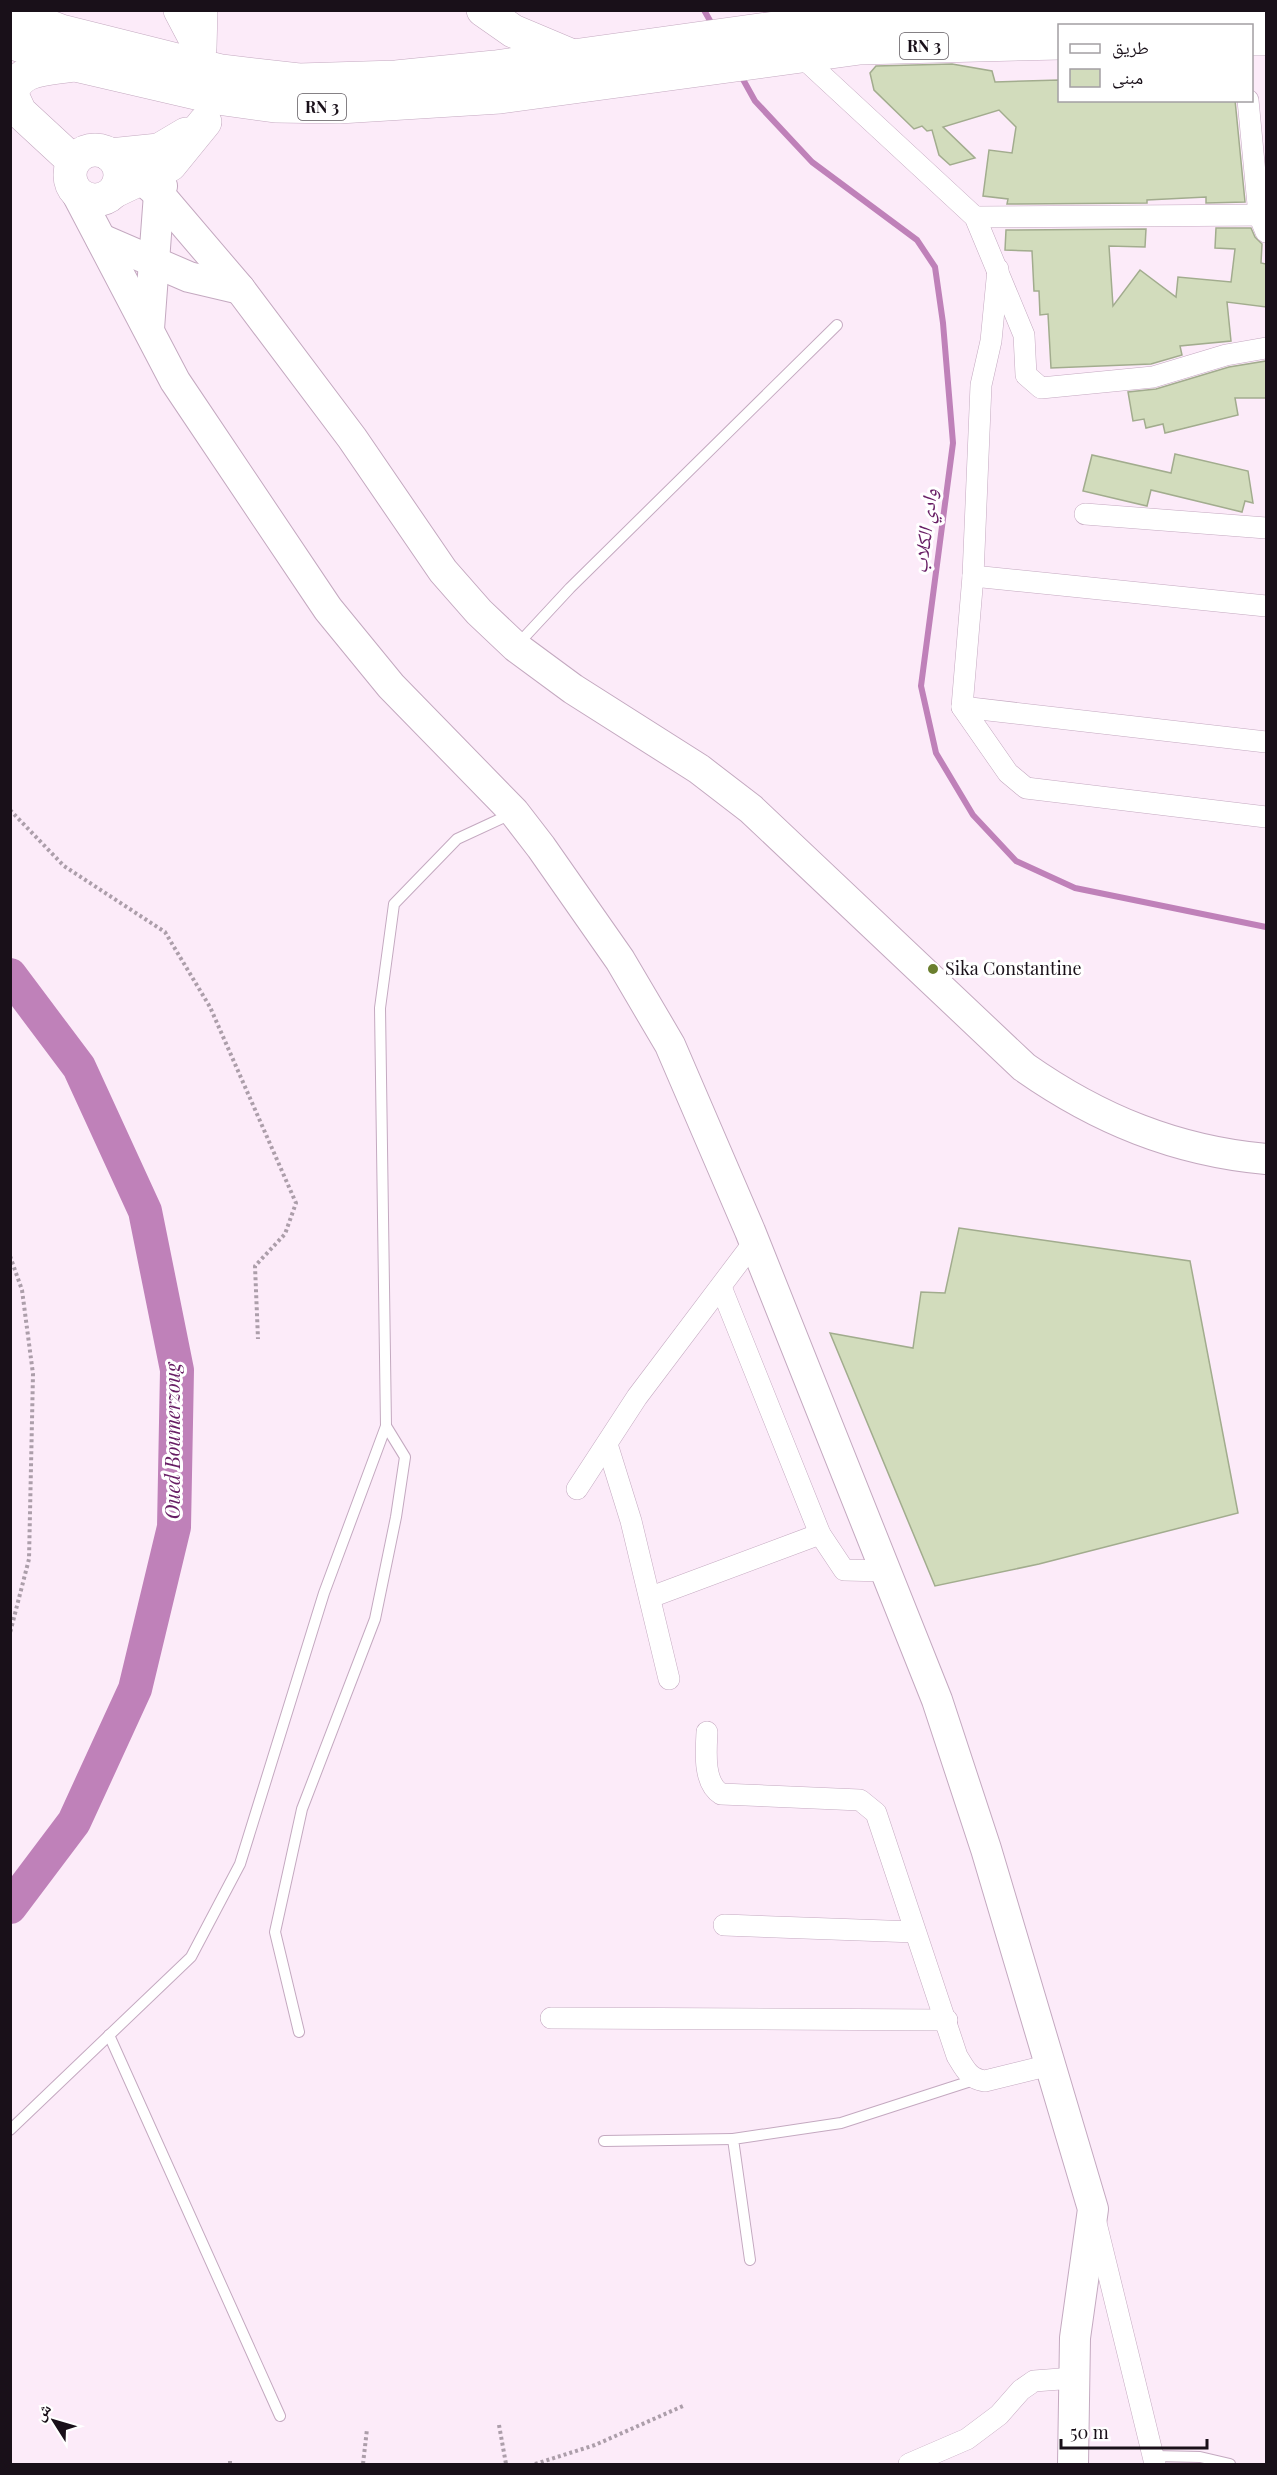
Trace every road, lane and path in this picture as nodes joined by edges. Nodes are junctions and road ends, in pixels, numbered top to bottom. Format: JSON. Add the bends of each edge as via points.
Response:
{"nodes":[{"id":1,"x":180,"y":10,"type":"edge"},
{"id":2,"x":201,"y":10,"type":"edge"},
{"id":3,"x":483,"y":10,"type":"edge"},
{"id":4,"x":1266,"y":11,"type":"edge"},
{"id":5,"x":10,"y":12,"type":"edge"},
{"id":6,"x":10,"y":42,"type":"edge"},
{"id":7,"x":1058,"y":43,"type":"edge"},
{"id":8,"x":790,"y":46,"type":"junction"},
{"id":9,"x":570,"y":55,"type":"junction"},
{"id":10,"x":638,"y":63,"type":"junction"},
{"id":11,"x":75,"y":64,"type":"junction"},
{"id":12,"x":1248,"y":102,"type":"edge"},
{"id":13,"x":10,"y":130,"type":"edge"},
{"id":14,"x":110,"y":155,"type":"junction"},
{"id":15,"x":74,"y":177,"type":"junction"},
{"id":16,"x":146,"y":182,"type":"junction"},
{"id":17,"x":975,"y":216,"type":"junction"},
{"id":18,"x":1264,"y":221,"type":"edge"},
{"id":19,"x":101,"y":239,"type":"junction"},
{"id":20,"x":156,"y":263,"type":"junction"},
{"id":21,"x":998,"y":270,"type":"junction"},
{"id":22,"x":226,"y":286,"type":"junction"},
{"id":23,"x":837,"y":325,"type":"dead end"},
{"id":24,"x":149,"y":329,"type":"junction"},
{"id":25,"x":1266,"y":348,"type":"edge"},
{"id":26,"x":1085,"y":514,"type":"dead end"},
{"id":27,"x":1266,"y":528,"type":"edge"},
{"id":28,"x":974,"y":576,"type":"junction"},
{"id":29,"x":1266,"y":606,"type":"edge"},
{"id":30,"x":516,"y":647,"type":"junction"},
{"id":31,"x":962,"y":707,"type":"junction"},
{"id":32,"x":1266,"y":742,"type":"edge"},
{"id":33,"x":10,"y":810,"type":"edge"},
{"id":34,"x":514,"y":812,"type":"junction"},
{"id":35,"x":1266,"y":817,"type":"edge"},
{"id":36,"x":1266,"y":1159,"type":"edge"},
{"id":37,"x":754,"y":1242,"type":"junction"},
{"id":38,"x":10,"y":1256,"type":"edge"},
{"id":39,"x":721,"y":1287,"type":"junction"},
{"id":40,"x":258,"y":1339,"type":"dead end"},
{"id":41,"x":386,"y":1426,"type":"junction"},
{"id":42,"x":607,"y":1444,"type":"junction"},
{"id":43,"x":577,"y":1489,"type":"dead end"},
{"id":44,"x":820,"y":1534,"type":"junction"},
{"id":45,"x":885,"y":1571,"type":"junction"},
{"id":46,"x":651,"y":1597,"type":"junction"},
{"id":47,"x":10,"y":1633,"type":"edge"},
{"id":48,"x":669,"y":1679,"type":"dead end"},
{"id":49,"x":707,"y":1732,"type":"dead end"},
{"id":50,"x":724,"y":1925,"type":"dead end"},
{"id":51,"x":915,"y":1932,"type":"junction"},
{"id":52,"x":551,"y":2018,"type":"dead end"},
{"id":53,"x":947,"y":2020,"type":"junction"},
{"id":54,"x":299,"y":2032,"type":"dead end"},
{"id":55,"x":109,"y":2035,"type":"junction"},
{"id":56,"x":1050,"y":2065,"type":"junction"},
{"id":57,"x":974,"y":2080,"type":"junction"},
{"id":58,"x":10,"y":2130,"type":"edge"},
{"id":59,"x":733,"y":2139,"type":"junction"},
{"id":60,"x":604,"y":2141,"type":"dead end"},
{"id":61,"x":1093,"y":2209,"type":"junction"},
{"id":62,"x":750,"y":2260,"type":"dead end"},
{"id":63,"x":1074,"y":2378,"type":"junction"},
{"id":64,"x":683,"y":2406,"type":"dead end"},
{"id":65,"x":280,"y":2416,"type":"dead end"},
{"id":66,"x":499,"y":2425,"type":"dead end"},
{"id":67,"x":367,"y":2429,"type":"dead end"},
{"id":68,"x":1154,"y":2460,"type":"edge"},
{"id":69,"x":363,"y":2464,"type":"edge"},
{"id":70,"x":506,"y":2464,"type":"edge"},
{"id":71,"x":535,"y":2464,"type":"edge"},
{"id":72,"x":909,"y":2464,"type":"edge"},
{"id":73,"x":1073,"y":2464,"type":"edge"},
{"id":74,"x":1230,"y":2464,"type":"edge"}],
"edges":[{"from":1,"to":2,"type":"highway","via":[[200,48]]},
{"from":3,"to":9,"type":"highway","via":[[513,31]]},
{"from":4,"to":8,"type":"highway","number":"RN 3","via":[[854,22]]},
{"from":5,"to":9,"type":"highway","number":"RN 3","via":[[61,31],[221,71],[299,80],[396,77]]},
{"from":6,"to":11,"type":"highway","number":"RN 3"},
{"from":7,"to":8,"type":"highway","number":"RN 3"},
{"from":8,"to":10,"type":"highway","number":"RN 3"},
{"from":8,"to":17,"type":"street"},
{"from":9,"to":10,"type":"highway","number":"RN 3"},
{"from":10,"to":11,"type":"highway","number":"RN 3","via":[[500,97],[418,105],[286,106],[208,97]]},
{"from":11,"to":15,"type":"highway","via":[[26,74],[16,82],[12,94],[20,112]]},
{"from":12,"to":18,"type":"street"},
{"from":13,"to":15,"type":"highway"},
{"from":14,"to":15,"type":"highway","via":[[95,149],[79,155]]},
{"from":14,"to":16,"type":"highway","via":[[119,168],[119,184]]},
{"from":14,"to":16,"type":"highway","via":[[159,150],[205,122]]},
{"from":15,"to":16,"type":"highway","via":[[91,201]]},
{"from":15,"to":19,"type":"street"},
{"from":16,"to":20,"type":"street"},
{"from":16,"to":22,"type":"street"},
{"from":17,"to":18,"type":"street"},
{"from":17,"to":21,"type":"street"},
{"from":19,"to":20,"type":"street"},
{"from":19,"to":24,"type":"street"},
{"from":20,"to":22,"type":"street"},
{"from":20,"to":24,"type":"street"},
{"from":21,"to":25,"type":"street","via":[[1024,335],[1026,375],[1041,388],[1154,376]]},
{"from":21,"to":28,"type":"street","via":[[991,341],[981,385]]},
{"from":22,"to":24,"type":"street","via":[[186,288],[168,298],[154,314]]},
{"from":22,"to":30,"type":"street","via":[[352,438],[443,571]]},
{"from":23,"to":30,"type":"lane","via":[[570,588]]},
{"from":24,"to":34,"type":"street","via":[[175,381],[328,609],[391,686]]},
{"from":26,"to":27,"type":"street"},
{"from":28,"to":29,"type":"street"},
{"from":28,"to":31,"type":"street"},
{"from":30,"to":36,"type":"street","via":[[573,689],[699,768],[752,809],[1024,1067],[1065,1095],[1135,1130],[1176,1143]]},
{"from":31,"to":32,"type":"street"},
{"from":31,"to":35,"type":"street","via":[[1008,774],[1026,788]]},
{"from":33,"to":40,"type":"path","via":[[64,866],[165,932],[210,1006],[296,1203],[285,1234],[255,1266]]},
{"from":34,"to":37,"type":"street","via":[[620,960],[670,1045]]},
{"from":34,"to":41,"type":"lane","via":[[457,838],[394,904],[380,1008]]},
{"from":37,"to":39,"type":"street"},
{"from":37,"to":45,"type":"street"},
{"from":38,"to":47,"type":"path","via":[[22,1290],[33,1374],[29,1559]]},
{"from":39,"to":42,"type":"street","via":[[637,1396]]},
{"from":39,"to":44,"type":"street"},
{"from":41,"to":54,"type":"lane","via":[[405,1457],[375,1619],[302,1809],[275,1932]]},
{"from":41,"to":55,"type":"lane","via":[[324,1593],[240,1864],[191,1957]]},
{"from":42,"to":43,"type":"street"},
{"from":42,"to":46,"type":"street"},
{"from":44,"to":45,"type":"street","via":[[844,1570]]},
{"from":44,"to":46,"type":"street"},
{"from":45,"to":56,"type":"street","via":[[938,1700]]},
{"from":46,"to":48,"type":"street"},
{"from":49,"to":51,"type":"street","via":[[709,1780],[713,1790],[721,1794],[860,1800],[876,1813]]},
{"from":50,"to":51,"type":"street"},
{"from":51,"to":53,"type":"street"},
{"from":52,"to":53,"type":"street"},
{"from":53,"to":57,"type":"street","via":[[957,2056]]},
{"from":55,"to":58,"type":"lane"},
{"from":55,"to":65,"type":"lane"},
{"from":56,"to":57,"type":"street","via":[[1000,2078]]},
{"from":56,"to":61,"type":"street"},
{"from":57,"to":59,"type":"lane","via":[[842,2123]]},
{"from":59,"to":60,"type":"lane"},
{"from":59,"to":62,"type":"lane"},
{"from":61,"to":63,"type":"street","via":[[1075,2338]]},
{"from":61,"to":68,"type":"street"},
{"from":63,"to":72,"type":"street","via":[[1034,2381],[967,2439]]},
{"from":63,"to":73,"type":"street"},
{"from":64,"to":71,"type":"path","via":[[595,2445]]},
{"from":66,"to":70,"type":"path"},
{"from":67,"to":69,"type":"path"},
{"from":68,"to":74,"type":"lane","via":[[1200,2457]]}]}
